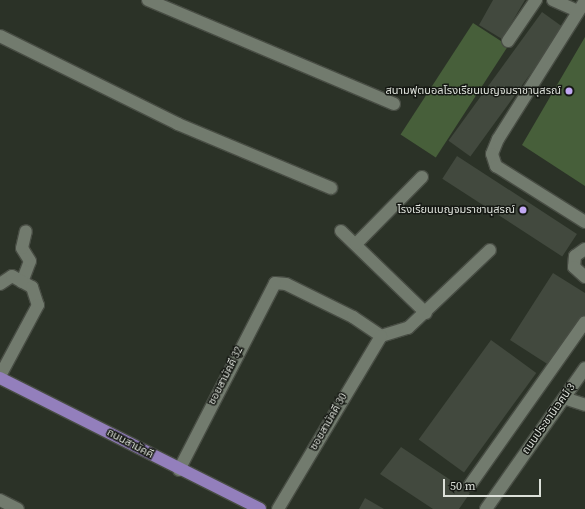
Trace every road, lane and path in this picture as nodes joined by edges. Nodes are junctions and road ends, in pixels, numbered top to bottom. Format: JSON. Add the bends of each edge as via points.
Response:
{"nodes":[{"id":1,"x":148,"y":0,"type":"edge"},
{"id":2,"x":536,"y":0,"type":"edge"},
{"id":3,"x":553,"y":0,"type":"edge"},
{"id":4,"x":582,"y":6,"type":"edge"},
{"id":5,"x":0,"y":36,"type":"edge"},
{"id":6,"x":508,"y":41,"type":"dead end"},
{"id":7,"x":394,"y":104,"type":"dead end"},
{"id":8,"x":422,"y":177,"type":"dead end"},
{"id":9,"x":331,"y":188,"type":"dead end"},
{"id":10,"x":585,"y":222,"type":"edge"},
{"id":11,"x":26,"y":231,"type":"dead end"},
{"id":12,"x":341,"y":231,"type":"dead end"},
{"id":13,"x":356,"y":244,"type":"junction"},
{"id":14,"x":585,"y":248,"type":"edge"},
{"id":15,"x":490,"y":250,"type":"dead end"},
{"id":16,"x":585,"y":276,"type":"edge"},
{"id":17,"x":22,"y":282,"type":"junction"},
{"id":18,"x":0,"y":284,"type":"edge"},
{"id":19,"x":426,"y":313,"type":"junction"},
{"id":20,"x":585,"y":322,"type":"edge"},
{"id":21,"x":380,"y":336,"type":"junction"},
{"id":22,"x":585,"y":368,"type":"edge"},
{"id":23,"x":0,"y":377,"type":"edge"},
{"id":24,"x":564,"y":398,"type":"junction"},
{"id":25,"x":585,"y":405,"type":"edge"},
{"id":26,"x":179,"y":470,"type":"junction"},
{"id":27,"x":470,"y":485,"type":"dead end"},
{"id":28,"x":0,"y":500,"type":"edge"},
{"id":29,"x":18,"y":509,"type":"edge"},
{"id":30,"x":260,"y":509,"type":"edge"},
{"id":31,"x":278,"y":509,"type":"edge"},
{"id":32,"x":486,"y":509,"type":"edge"}],
"edges":[{"from":1,"to":7,"type":"street"},
{"from":2,"to":6,"type":"street"},
{"from":3,"to":4,"type":"street"},
{"from":4,"to":10,"type":"street","via":[[498,138],[492,154],[496,166]]},
{"from":5,"to":9,"type":"street","via":[[178,124]]},
{"from":8,"to":13,"type":"street"},
{"from":11,"to":17,"type":"street","via":[[22,248],[30,261]]},
{"from":12,"to":13,"type":"street"},
{"from":13,"to":19,"type":"street"},
{"from":14,"to":16,"type":"street","via":[[575,256],[574,267]]},
{"from":15,"to":19,"type":"street"},
{"from":17,"to":18,"type":"street","via":[[7,276]]},
{"from":17,"to":23,"type":"street","via":[[32,287],[38,305]]},
{"from":19,"to":21,"type":"street","via":[[408,328]]},
{"from":20,"to":27,"type":"street"},
{"from":21,"to":26,"type":"street","name":"ซอยสามัคคี 32","via":[[353,317],[286,284],[275,283]]},
{"from":21,"to":31,"type":"street","name":"ซอยสามัคคี 30"},
{"from":22,"to":24,"type":"street","name":"ถนนประชานิเวศน์ 3"},
{"from":23,"to":26,"type":"main road","name":"ถนนสามัคคี"},
{"from":24,"to":25,"type":"street"},
{"from":24,"to":32,"type":"street","name":"ถนนประชานิเวศน์ 3"},
{"from":26,"to":30,"type":"main road","name":"ถนนสามัคคี"},
{"from":28,"to":29,"type":"street"}]}
